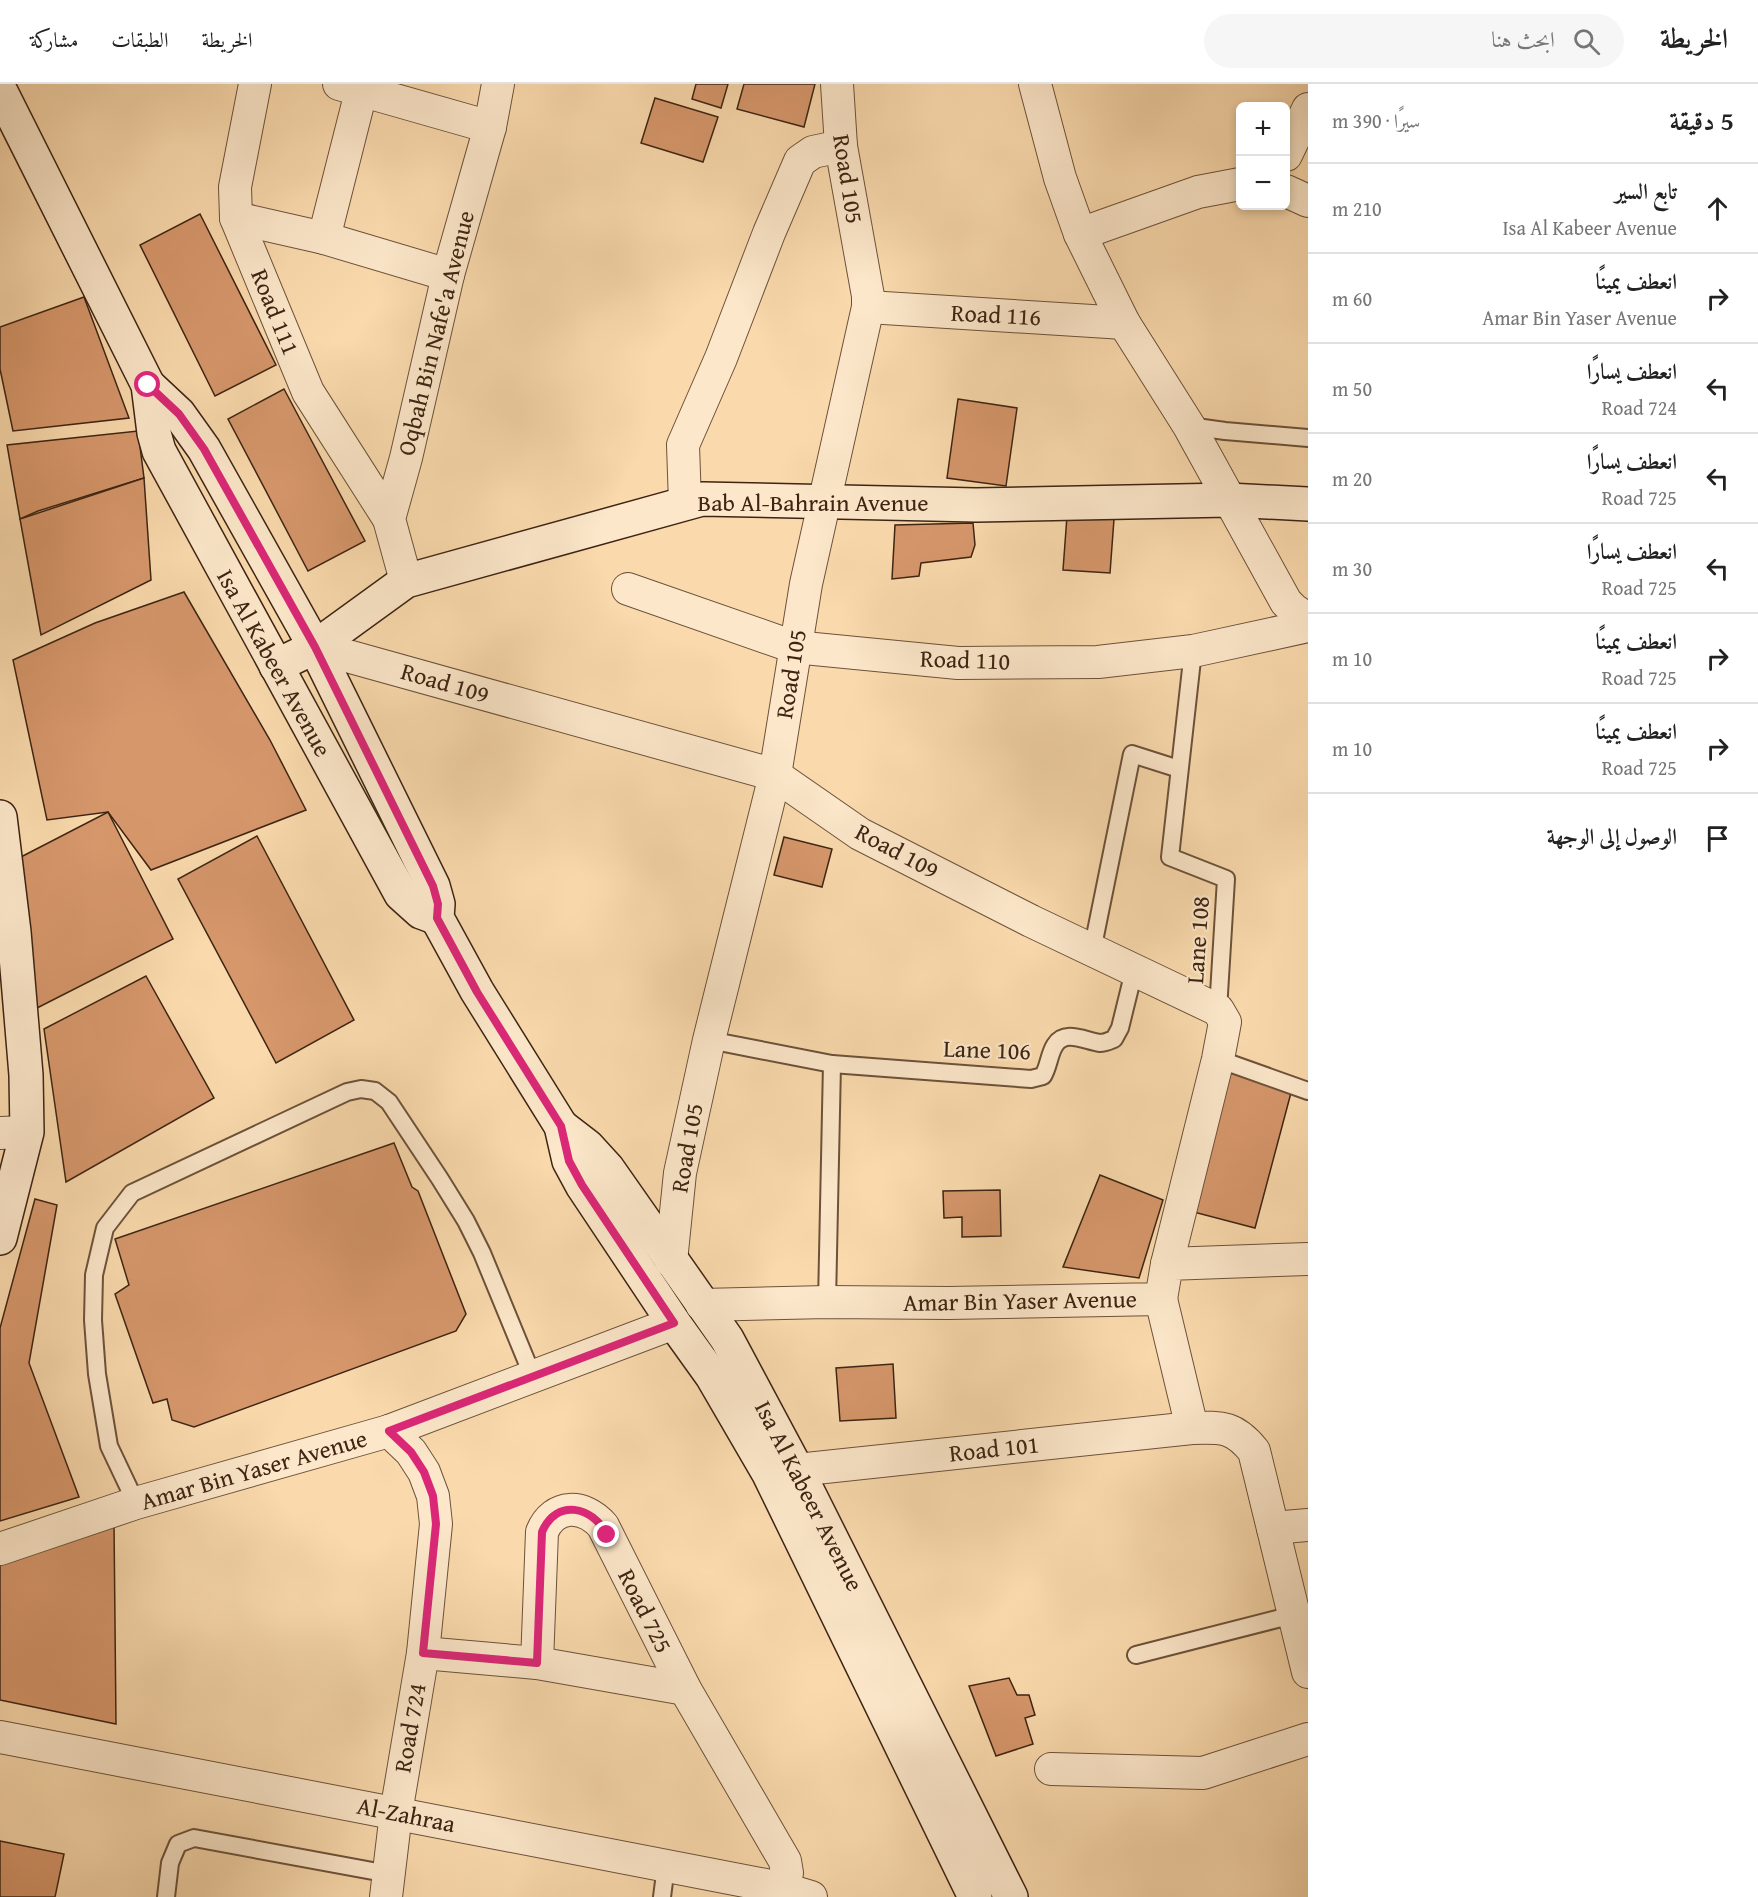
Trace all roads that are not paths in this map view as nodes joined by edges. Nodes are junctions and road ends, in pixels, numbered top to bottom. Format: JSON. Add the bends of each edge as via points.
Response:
{"nodes":[{"id":1,"x":255,"y":84,"type":"edge"},
{"id":2,"x":498,"y":84,"type":"edge"},
{"id":3,"x":837,"y":84,"type":"edge"},
{"id":4,"x":1035,"y":84,"type":"edge"},
{"id":5,"x":354,"y":86,"type":"edge"},
{"id":6,"x":0,"y":90,"type":"edge"},
{"id":7,"x":1308,"y":108,"type":"edge"},
{"id":8,"x":490,"y":127,"type":"junction"},
{"id":9,"x":842,"y":146,"type":"junction"},
{"id":10,"x":1290,"y":146,"type":"edge"},
{"id":11,"x":1236,"y":185,"type":"edge"},
{"id":12,"x":1290,"y":193,"type":"edge"},
{"id":13,"x":1308,"y":201,"type":"edge"},
{"id":14,"x":236,"y":218,"type":"junction"},
{"id":15,"x":1080,"y":234,"type":"junction"},
{"id":16,"x":324,"y":238,"type":"junction"},
{"id":17,"x":448,"y":275,"type":"junction"},
{"id":18,"x":868,"y":308,"type":"junction"},
{"id":19,"x":1124,"y":323,"type":"junction"},
{"id":20,"x":148,"y":385,"type":"junction"},
{"id":21,"x":1189,"y":426,"type":"junction"},
{"id":22,"x":1308,"y":438,"type":"edge"},
{"id":23,"x":824,"y":500,"type":"junction"},
{"id":24,"x":1228,"y":500,"type":"junction"},
{"id":25,"x":685,"y":503,"type":"junction"},
{"id":26,"x":1308,"y":504,"type":"edge"},
{"id":27,"x":389,"y":519,"type":"junction"},
{"id":28,"x":406,"y":581,"type":"junction"},
{"id":29,"x":628,"y":589,"type":"dead end"},
{"id":30,"x":1308,"y":619,"type":"edge"},
{"id":31,"x":1308,"y":626,"type":"edge"},
{"id":32,"x":315,"y":647,"type":"junction"},
{"id":33,"x":794,"y":647,"type":"junction"},
{"id":34,"x":1193,"y":651,"type":"junction"},
{"id":35,"x":276,"y":666,"type":"junction"},
{"id":36,"x":1179,"y":769,"type":"junction"},
{"id":37,"x":775,"y":775,"type":"junction"},
{"id":38,"x":0,"y":817,"type":"edge"},
{"id":39,"x":437,"y":918,"type":"junction"},
{"id":40,"x":1092,"y":951,"type":"junction"},
{"id":41,"x":1134,"y":971,"type":"junction"},
{"id":42,"x":1218,"y":1010,"type":"junction"},
{"id":43,"x":709,"y":1040,"type":"junction"},
{"id":44,"x":1218,"y":1059,"type":"junction"},
{"id":45,"x":832,"y":1064,"type":"junction"},
{"id":46,"x":1308,"y":1091,"type":"edge"},
{"id":47,"x":561,"y":1126,"type":"junction"},
{"id":48,"x":14,"y":1132,"type":"edge"},
{"id":49,"x":0,"y":1238,"type":"edge"},
{"id":50,"x":1308,"y":1259,"type":"edge"},
{"id":51,"x":671,"y":1261,"type":"junction"},
{"id":52,"x":1167,"y":1264,"type":"junction"},
{"id":53,"x":1161,"y":1299,"type":"junction"},
{"id":54,"x":827,"y":1302,"type":"junction"},
{"id":55,"x":702,"y":1305,"type":"junction"},
{"id":56,"x":674,"y":1323,"type":"junction"},
{"id":57,"x":533,"y":1377,"type":"junction"},
{"id":58,"x":1192,"y":1428,"type":"junction"},
{"id":59,"x":389,"y":1431,"type":"junction"},
{"id":60,"x":797,"y":1470,"type":"junction"},
{"id":61,"x":136,"y":1503,"type":"junction"},
{"id":62,"x":1308,"y":1525,"type":"edge"},
{"id":63,"x":1273,"y":1528,"type":"junction"},
{"id":64,"x":0,"y":1549,"type":"edge"},
{"id":65,"x":1293,"y":1615,"type":"junction"},
{"id":66,"x":423,"y":1653,"type":"junction"},
{"id":67,"x":1136,"y":1655,"type":"dead end"},
{"id":68,"x":537,"y":1663,"type":"junction"},
{"id":69,"x":1308,"y":1672,"type":"edge"},
{"id":70,"x":685,"y":1689,"type":"junction"},
{"id":71,"x":0,"y":1737,"type":"edge"},
{"id":72,"x":1308,"y":1739,"type":"edge"},
{"id":73,"x":1052,"y":1769,"type":"dead end"},
{"id":74,"x":396,"y":1813,"type":"junction"},
{"id":75,"x":666,"y":1866,"type":"junction"},
{"id":76,"x":388,"y":1886,"type":"edge"},
{"id":77,"x":781,"y":1888,"type":"junction"},
{"id":78,"x":166,"y":1897,"type":"edge"},
{"id":79,"x":662,"y":1897,"type":"edge"},
{"id":80,"x":811,"y":1897,"type":"edge"},
{"id":81,"x":975,"y":1897,"type":"edge"},
{"id":82,"x":1011,"y":1897,"type":"edge"}],
"edges":[{"from":1,"to":14,"type":"street","name":"Road 111","via":[[235,187]]},
{"from":2,"to":8,"type":"street","name":"Oqbah Bin Nafe'a Avenue"},
{"from":3,"to":9,"type":"street","name":"Road 105"},
{"from":4,"to":15,"type":"street","via":[[1060,178]]},
{"from":5,"to":8,"type":"street"},
{"from":5,"to":16,"type":"street"},
{"from":6,"to":20,"type":"main road","name":"Isa Al Kabeer Avenue"},
{"from":7,"to":10,"type":"street"},
{"from":8,"to":17,"type":"street","name":"Oqbah Bin Nafe'a Avenue"},
{"from":9,"to":18,"type":"street","name":"Road 105"},
{"from":9,"to":25,"type":"street","via":[[813,152],[800,161],[683,445]]},
{"from":11,"to":15,"type":"street","via":[[1198,192]]},
{"from":12,"to":13,"type":"street"},
{"from":14,"to":16,"type":"street"},
{"from":14,"to":27,"type":"street","name":"Road 111","via":[[308,392]]},
{"from":15,"to":19,"type":"street"},
{"from":16,"to":17,"type":"street"},
{"from":17,"to":27,"type":"street","name":"Oqbah Bin Nafe'a Avenue"},
{"from":18,"to":19,"type":"street","name":"Road 116"},
{"from":18,"to":23,"type":"street","name":"Road 105"},
{"from":19,"to":21,"type":"street"},
{"from":20,"to":32,"type":"main road","name":"Isa Al Kabeer Avenue","via":[[179,414],[204,449]]},
{"from":20,"to":35,"type":"main road","name":"Isa Al Kabeer Avenue","via":[[159,451]]},
{"from":21,"to":22,"type":"lane"},
{"from":21,"to":24,"type":"street"},
{"from":23,"to":24,"type":"main road","name":"Bab Al-Bahrain Avenue","via":[[976,505]]},
{"from":23,"to":25,"type":"main road","name":"Bab Al-Bahrain Avenue","via":[[702,499]]},
{"from":23,"to":33,"type":"street","name":"Road 105"},
{"from":24,"to":26,"type":"main road","name":"Bab Al-Bahrain Avenue"},
{"from":24,"to":30,"type":"street","via":[[1286,602]]},
{"from":25,"to":28,"type":"main road","name":"Bab Al-Bahrain Avenue"},
{"from":27,"to":28,"type":"street"},
{"from":28,"to":32,"type":"main road","name":"Bab Al-Bahrain Avenue"},
{"from":29,"to":33,"type":"street","name":"Road 110"},
{"from":31,"to":34,"type":"street","name":"Road 110"},
{"from":32,"to":35,"type":"main road","name":"Bab Al-Bahrain Avenue"},
{"from":32,"to":37,"type":"street","name":"Road 109"},
{"from":32,"to":39,"type":"main road","name":"Isa Al Kabeer Avenue","via":[[433,886]]},
{"from":33,"to":34,"type":"street","name":"Road 110","via":[[958,663],[1098,662]]},
{"from":33,"to":37,"type":"street","name":"Road 105"},
{"from":34,"to":36,"type":"lane","name":"Lane 108"},
{"from":35,"to":39,"type":"main road","name":"Isa Al Kabeer Avenue","via":[[401,894],[421,912]]},
{"from":36,"to":40,"type":"lane","via":[[1132,753]]},
{"from":36,"to":42,"type":"lane","name":"Lane 108","via":[[1170,857],[1226,879]]},
{"from":37,"to":40,"type":"street","name":"Road 109","via":[[860,834]]},
{"from":37,"to":43,"type":"street","name":"Road 105"},
{"from":38,"to":48,"type":"main road","via":[[26,1075]]},
{"from":39,"to":47,"type":"main road","name":"Isa Al Kabeer Avenue","via":[[477,992]]},
{"from":40,"to":41,"type":"street","name":"Road 109"},
{"from":41,"to":42,"type":"street","name":"Road 109"},
{"from":41,"to":45,"type":"lane","name":"Lane 106","via":[[1114,1040],[1102,1043],[1068,1036],[1060,1039],[1053,1046],[1042,1076],[1031,1079]]},
{"from":42,"to":44,"type":"street","via":[[1225,1022]]},
{"from":43,"to":45,"type":"lane","name":"Lane 106"},
{"from":43,"to":51,"type":"street","name":"Road 105","via":[[680,1173]]},
{"from":44,"to":46,"type":"lane"},
{"from":44,"to":52,"type":"street"},
{"from":45,"to":54,"type":"lane"},
{"from":47,"to":51,"type":"main road","name":"Isa Al Kabeer Avenue","via":[[608,1169]]},
{"from":47,"to":56,"type":"main road","name":"Isa Al Kabeer Avenue","via":[[569,1161],[582,1185]]},
{"from":48,"to":49,"type":"main road"},
{"from":50,"to":52,"type":"street"},
{"from":51,"to":55,"type":"main road","name":"Isa Al Kabeer Avenue"},
{"from":52,"to":53,"type":"street","name":"Amar Bin Yaser Avenue"},
{"from":53,"to":54,"type":"street","name":"Amar Bin Yaser Avenue","via":[[948,1304]]},
{"from":53,"to":58,"type":"street"},
{"from":54,"to":55,"type":"street","name":"Amar Bin Yaser Avenue"},
{"from":55,"to":60,"type":"main road","name":"Isa Al Kabeer Avenue","via":[[727,1338]]},
{"from":56,"to":57,"type":"street","name":"Amar Bin Yaser Avenue"},
{"from":56,"to":81,"type":"main road","name":"Isa Al Kabeer Avenue","via":[[712,1376],[769,1474]]},
{"from":57,"to":59,"type":"street","name":"Amar Bin Yaser Avenue"},
{"from":57,"to":61,"type":"lane","via":[[482,1253],[389,1102],[375,1091],[347,1092],[132,1193],[105,1228],[94,1275],[97,1374],[109,1446]]},
{"from":58,"to":60,"type":"street","name":"Road 101"},
{"from":58,"to":63,"type":"street","name":"Road 101","via":[[1220,1427],[1242,1436],[1254,1450]]},
{"from":59,"to":61,"type":"street","name":"Amar Bin Yaser Avenue"},
{"from":59,"to":66,"type":"street","name":"Road 724","via":[[411,1452],[433,1496],[436,1524]]},
{"from":60,"to":82,"type":"main road","name":"Isa Al Kabeer Avenue"},
{"from":61,"to":64,"type":"street","name":"Amar Bin Yaser Avenue"},
{"from":62,"to":63,"type":"street"},
{"from":63,"to":65,"type":"street","name":"Road 101"},
{"from":65,"to":67,"type":"lane"},
{"from":65,"to":69,"type":"street","name":"Road 101"},
{"from":66,"to":68,"type":"street","name":"Road 725"},
{"from":66,"to":74,"type":"street","name":"Road 724"},
{"from":68,"to":70,"type":"street","name":"Road 725"},
{"from":68,"to":70,"type":"street","name":"Road 725","via":[[542,1532],[552,1515],[578,1510],[603,1526]]},
{"from":70,"to":77,"type":"street","name":"Road 725","via":[[785,1861],[787,1872]]},
{"from":71,"to":74,"type":"street","name":"Al-Zahraa"},
{"from":72,"to":73,"type":"street","via":[[1203,1773]]},
{"from":74,"to":75,"type":"street","name":"Al-Zahraa"},
{"from":74,"to":76,"type":"street","name":"Road 724"},
{"from":75,"to":77,"type":"street","name":"Al-Zahraa"},
{"from":75,"to":79,"type":"lane"},
{"from":76,"to":78,"type":"lane","via":[[194,1838],[178,1844],[170,1863]]},
{"from":77,"to":80,"type":"street","name":"Al-Zahraa"}]}
